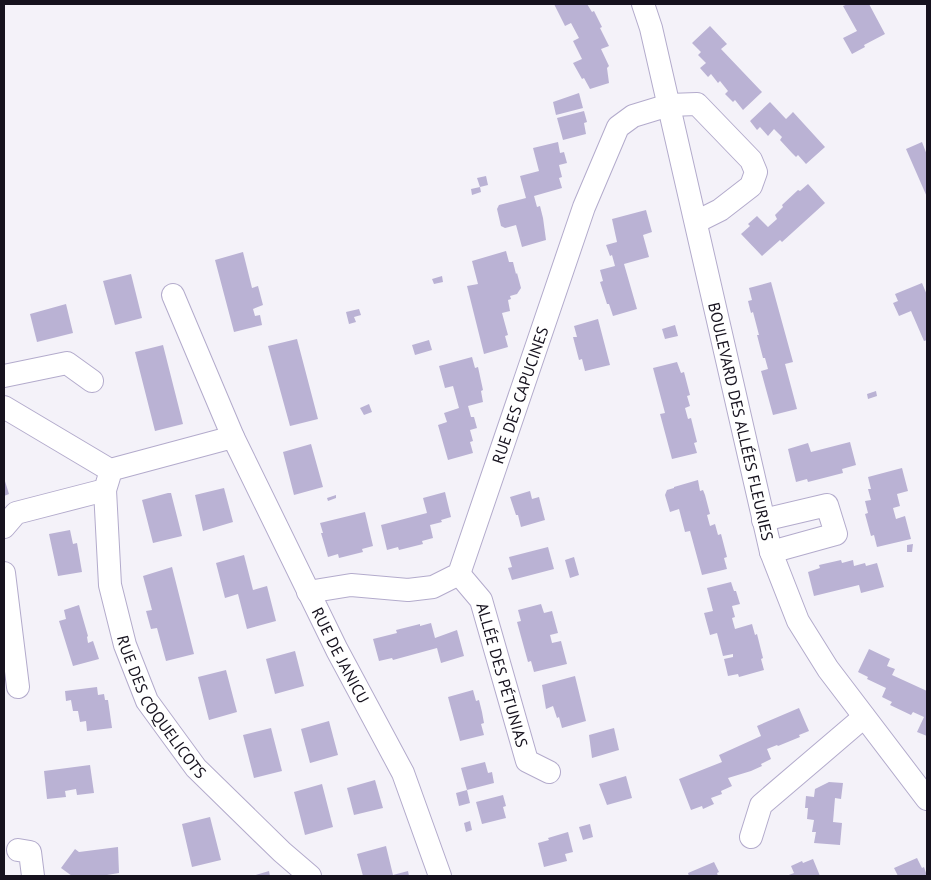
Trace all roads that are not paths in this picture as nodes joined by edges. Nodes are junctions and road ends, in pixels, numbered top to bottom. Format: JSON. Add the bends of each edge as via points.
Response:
{"nodes":[{"id":1,"x":643,"y":4,"type":"edge"},
{"id":2,"x":669,"y":105,"type":"junction"},
{"id":3,"x":696,"y":222,"type":"junction"},
{"id":4,"x":173,"y":295,"type":"dead end"},
{"id":5,"x":4,"y":376,"type":"edge"},
{"id":6,"x":92,"y":381,"type":"dead end"},
{"id":7,"x":4,"y":406,"type":"edge"},
{"id":8,"x":233,"y":437,"type":"junction"},
{"id":9,"x":108,"y":480,"type":"junction"},
{"id":10,"x":762,"y":520,"type":"junction"},
{"id":11,"x":4,"y":527,"type":"edge"},
{"id":12,"x":771,"y":552,"type":"junction"},
{"id":13,"x":4,"y":573,"type":"edge"},
{"id":14,"x":459,"y":574,"type":"junction"},
{"id":15,"x":308,"y":592,"type":"junction"},
{"id":16,"x":18,"y":687,"type":"dead end"},
{"id":17,"x":864,"y":717,"type":"junction"},
{"id":18,"x":549,"y":772,"type":"dead end"},
{"id":19,"x":927,"y":799,"type":"edge"},
{"id":20,"x":751,"y":837,"type":"dead end"},
{"id":21,"x":18,"y":850,"type":"dead end"},
{"id":22,"x":33,"y":876,"type":"edge"},
{"id":23,"x":310,"y":876,"type":"edge"},
{"id":24,"x":440,"y":876,"type":"edge"}],
"edges":[{"from":1,"to":2,"type":"street","name":"BOULEVARD DES ALLÉES FLEURIES"},
{"from":2,"to":3,"type":"street","name":"BOULEVARD DES ALLÉES FLEURIES"},
{"from":2,"to":3,"type":"street","name":"RUE DES CAPUCINES","via":[[697,104],[751,160],[756,172],[751,186],[720,210]]},
{"from":2,"to":14,"type":"street","name":"RUE DES CAPUCINES","via":[[633,116],[618,127],[584,207]]},
{"from":3,"to":10,"type":"street","name":"BOULEVARD DES ALLÉES FLEURIES"},
{"from":4,"to":8,"type":"street","name":"RUE DE JANICU"},
{"from":5,"to":6,"type":"street","via":[[67,362]]},
{"from":7,"to":9,"type":"street"},
{"from":8,"to":9,"type":"street"},
{"from":8,"to":15,"type":"street","name":"RUE DE JANICU"},
{"from":9,"to":11,"type":"street","via":[[16,513]]},
{"from":9,"to":23,"type":"street","name":"RUE DES COQUELICOTS","via":[[110,585],[125,645],[147,701],[196,768]]},
{"from":10,"to":12,"type":"street","name":"BOULEVARD DES ALLÉES FLEURIES"},
{"from":10,"to":12,"type":"street","via":[[827,504],[836,534]]},
{"from":12,"to":17,"type":"street","name":"BOULEVARD DES ALLÉES FLEURIES","via":[[798,621]]},
{"from":13,"to":16,"type":"street"},
{"from":14,"to":15,"type":"street","via":[[433,587],[408,590],[351,585]]},
{"from":14,"to":18,"type":"street","name":"ALLÉE DES PÉTUNIAS","via":[[481,600],[528,761]]},
{"from":15,"to":24,"type":"street","name":"RUE DE JANICU","via":[[403,773]]},
{"from":17,"to":19,"type":"street","name":"BOULEVARD DES ALLÉES FLEURIES"},
{"from":17,"to":20,"type":"street","via":[[761,805]]},
{"from":21,"to":22,"type":"street","via":[[30,852]]}]}
